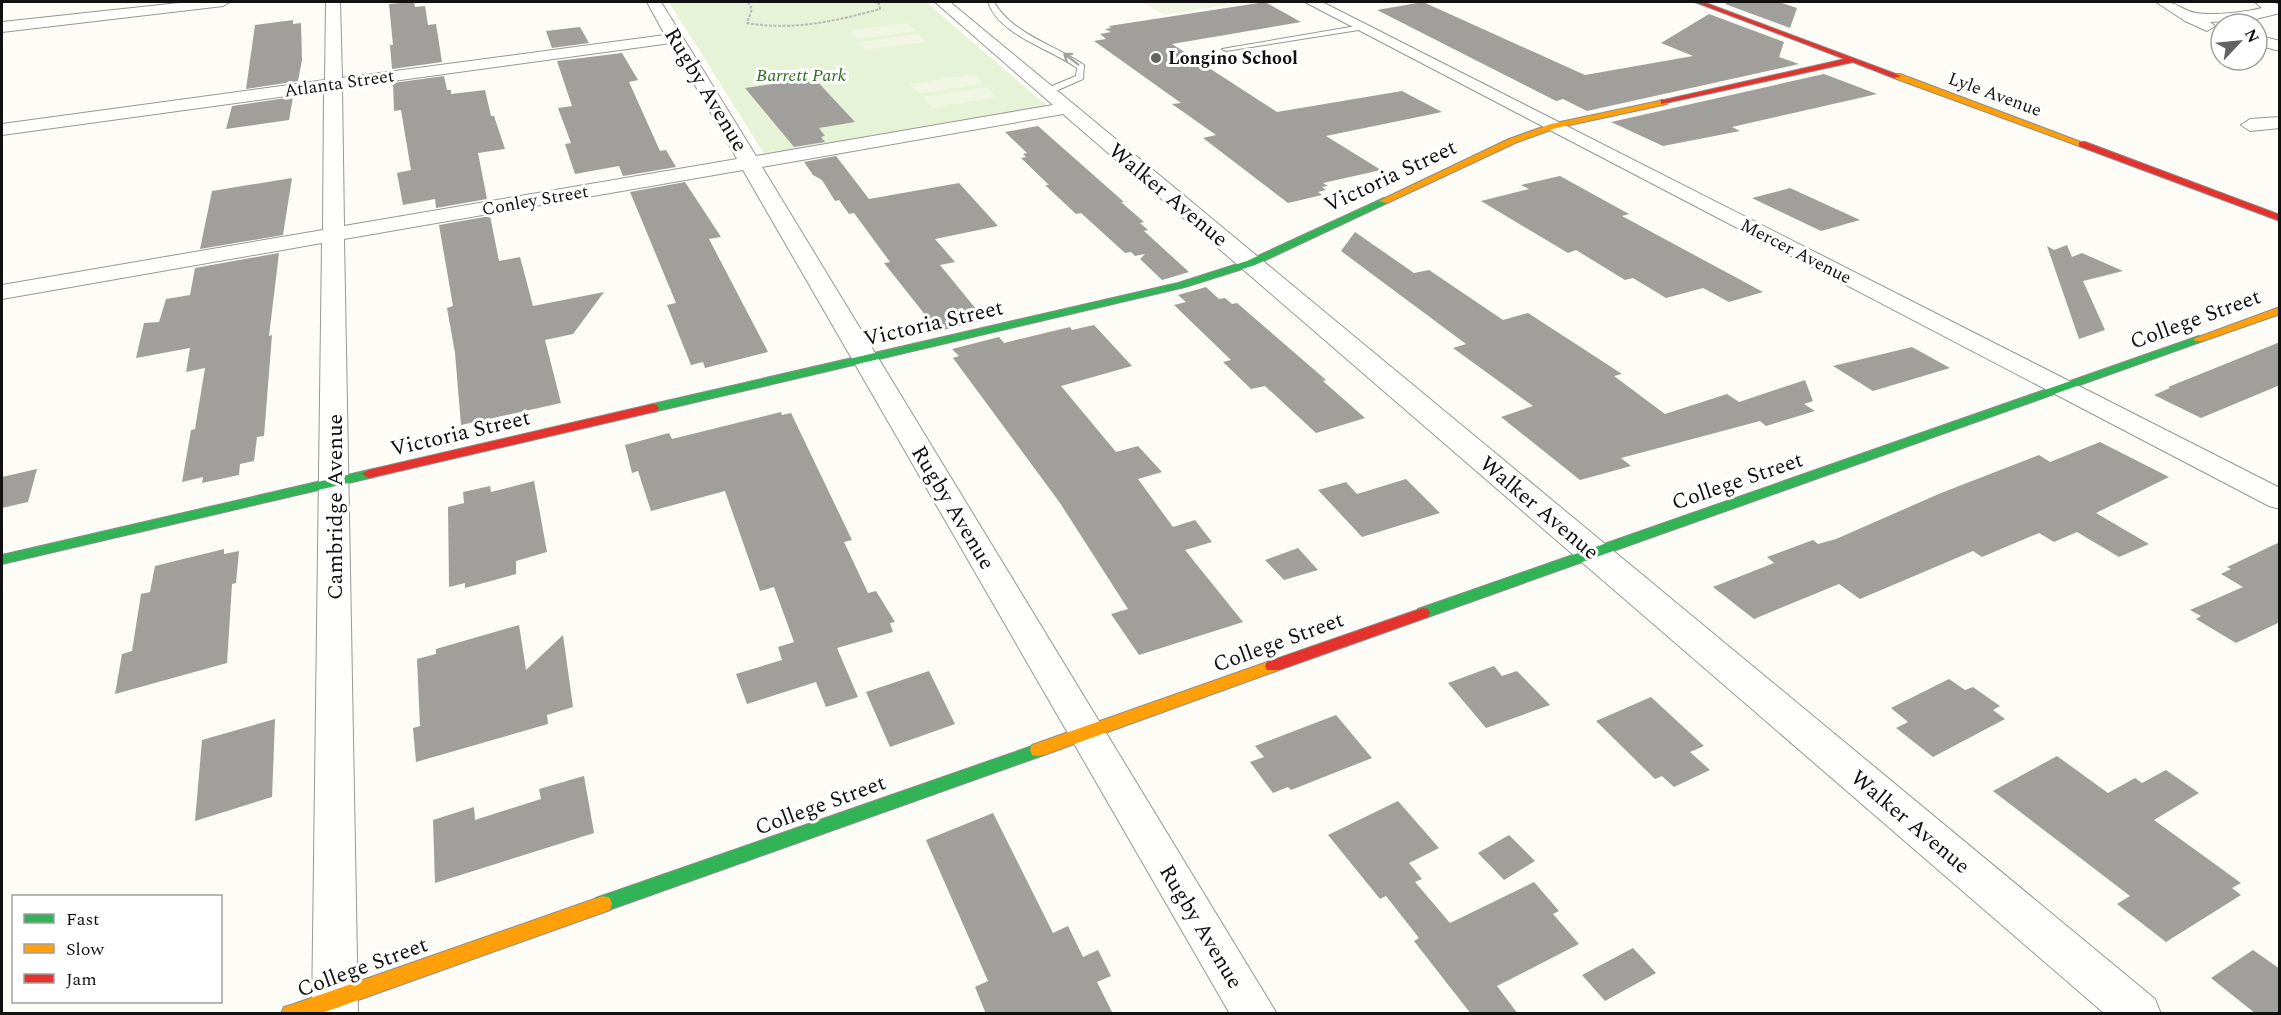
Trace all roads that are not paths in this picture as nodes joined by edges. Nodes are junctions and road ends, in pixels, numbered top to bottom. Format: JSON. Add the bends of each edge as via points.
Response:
{"nodes":[{"id":1,"x":223,"y":2,"type":"edge"},
{"id":2,"x":333,"y":2,"type":"edge"},
{"id":3,"x":654,"y":2,"type":"edge"},
{"id":4,"x":942,"y":2,"type":"edge"},
{"id":5,"x":991,"y":2,"type":"edge"},
{"id":6,"x":1312,"y":2,"type":"edge"},
{"id":7,"x":1698,"y":2,"type":"edge"},
{"id":8,"x":2163,"y":2,"type":"edge"},
{"id":9,"x":2262,"y":2,"type":"edge"},
{"id":10,"x":2190,"y":18,"type":"junction"},
{"id":11,"x":2209,"y":25,"type":"edge"},
{"id":12,"x":2,"y":27,"type":"edge"},
{"id":13,"x":1362,"y":27,"type":"junction"},
{"id":14,"x":676,"y":38,"type":"junction"},
{"id":15,"x":1226,"y":49,"type":"dead end"},
{"id":16,"x":1852,"y":60,"type":"junction"},
{"id":17,"x":334,"y":84,"type":"junction"},
{"id":18,"x":1058,"y":99,"type":"junction"},
{"id":19,"x":2280,"y":122,"type":"edge"},
{"id":20,"x":2250,"y":124,"type":"dead end"},
{"id":21,"x":1554,"y":126,"type":"junction"},
{"id":22,"x":2,"y":129,"type":"edge"},
{"id":23,"x":750,"y":163,"type":"junction"},
{"id":24,"x":2280,"y":218,"type":"edge"},
{"id":25,"x":334,"y":235,"type":"junction"},
{"id":26,"x":1251,"y":263,"type":"junction"},
{"id":27,"x":2,"y":292,"type":"edge"},
{"id":28,"x":2280,"y":310,"type":"edge"},
{"id":29,"x":866,"y":359,"type":"junction"},
{"id":30,"x":2062,"y":389,"type":"junction"},
{"id":31,"x":334,"y":483,"type":"junction"},
{"id":32,"x":2280,"y":501,"type":"edge"},
{"id":33,"x":1593,"y":552,"type":"junction"},
{"id":34,"x":2,"y":560,"type":"edge"},
{"id":35,"x":1087,"y":731,"type":"junction"},
{"id":36,"x":335,"y":1006,"type":"edge"},
{"id":37,"x":291,"y":1014,"type":"edge"},
{"id":38,"x":1254,"y":1014,"type":"edge"},
{"id":39,"x":2139,"y":1014,"type":"edge"}],
"edges":[{"from":1,"to":12,"type":"street"},
{"from":2,"to":17,"type":"street","name":"Cambridge Avenue"},
{"from":3,"to":14,"type":"street","name":"Rugby Avenue"},
{"from":4,"to":18,"type":"street","name":"Walker Avenue"},
{"from":18,"to":5,"type":"lane","one_way":true,"via":[[1080,77],[1081,67],[1066,54],[1012,27]]},
{"from":6,"to":13,"type":"street","name":"Mercer Avenue"},
{"from":7,"to":16,"type":"street","name":"Lyle Avenue"},
{"from":8,"to":10,"type":"street"},
{"from":9,"to":10,"type":"street","via":[[2276,9],[2252,15]]},
{"from":10,"to":11,"type":"street"},
{"from":13,"to":15,"type":"lane"},
{"from":13,"to":21,"type":"street","name":"Mercer Avenue"},
{"from":14,"to":17,"type":"street","name":"Atlanta Street"},
{"from":14,"to":23,"type":"street","name":"Rugby Avenue"},
{"from":16,"to":21,"type":"street","name":"Victoria Street"},
{"from":16,"to":24,"type":"street","name":"Lyle Avenue"},
{"from":17,"to":22,"type":"street","name":"Atlanta Street"},
{"from":17,"to":25,"type":"street","name":"Cambridge Avenue"},
{"from":18,"to":23,"type":"street","name":"Conley Street"},
{"from":18,"to":26,"type":"street","name":"Walker Avenue"},
{"from":19,"to":20,"type":"street"},
{"from":21,"to":26,"type":"street","name":"Victoria Street","via":[[1512,141]]},
{"from":21,"to":30,"type":"street","name":"Mercer Avenue"},
{"from":23,"to":25,"type":"street","name":"Conley Street"},
{"from":23,"to":29,"type":"street","name":"Rugby Avenue"},
{"from":25,"to":27,"type":"street","name":"Conley Street"},
{"from":25,"to":31,"type":"street","name":"Cambridge Avenue"},
{"from":26,"to":29,"type":"street","name":"Victoria Street","via":[[1181,285]]},
{"from":26,"to":33,"type":"street","name":"Walker Avenue"},
{"from":28,"to":30,"type":"street","name":"College Street"},
{"from":29,"to":31,"type":"street","name":"Victoria Street"},
{"from":29,"to":35,"type":"street","name":"Rugby Avenue"},
{"from":30,"to":32,"type":"street","name":"Mercer Avenue"},
{"from":30,"to":33,"type":"street","name":"College Street"},
{"from":31,"to":34,"type":"street","name":"Victoria Street"},
{"from":31,"to":36,"type":"street","name":"Cambridge Avenue"},
{"from":33,"to":35,"type":"street","name":"College Street"},
{"from":33,"to":39,"type":"street","name":"Walker Avenue"},
{"from":35,"to":36,"type":"street","name":"College Street"},
{"from":35,"to":38,"type":"street","name":"Rugby Avenue"},
{"from":36,"to":37,"type":"street","name":"College Street"}]}
